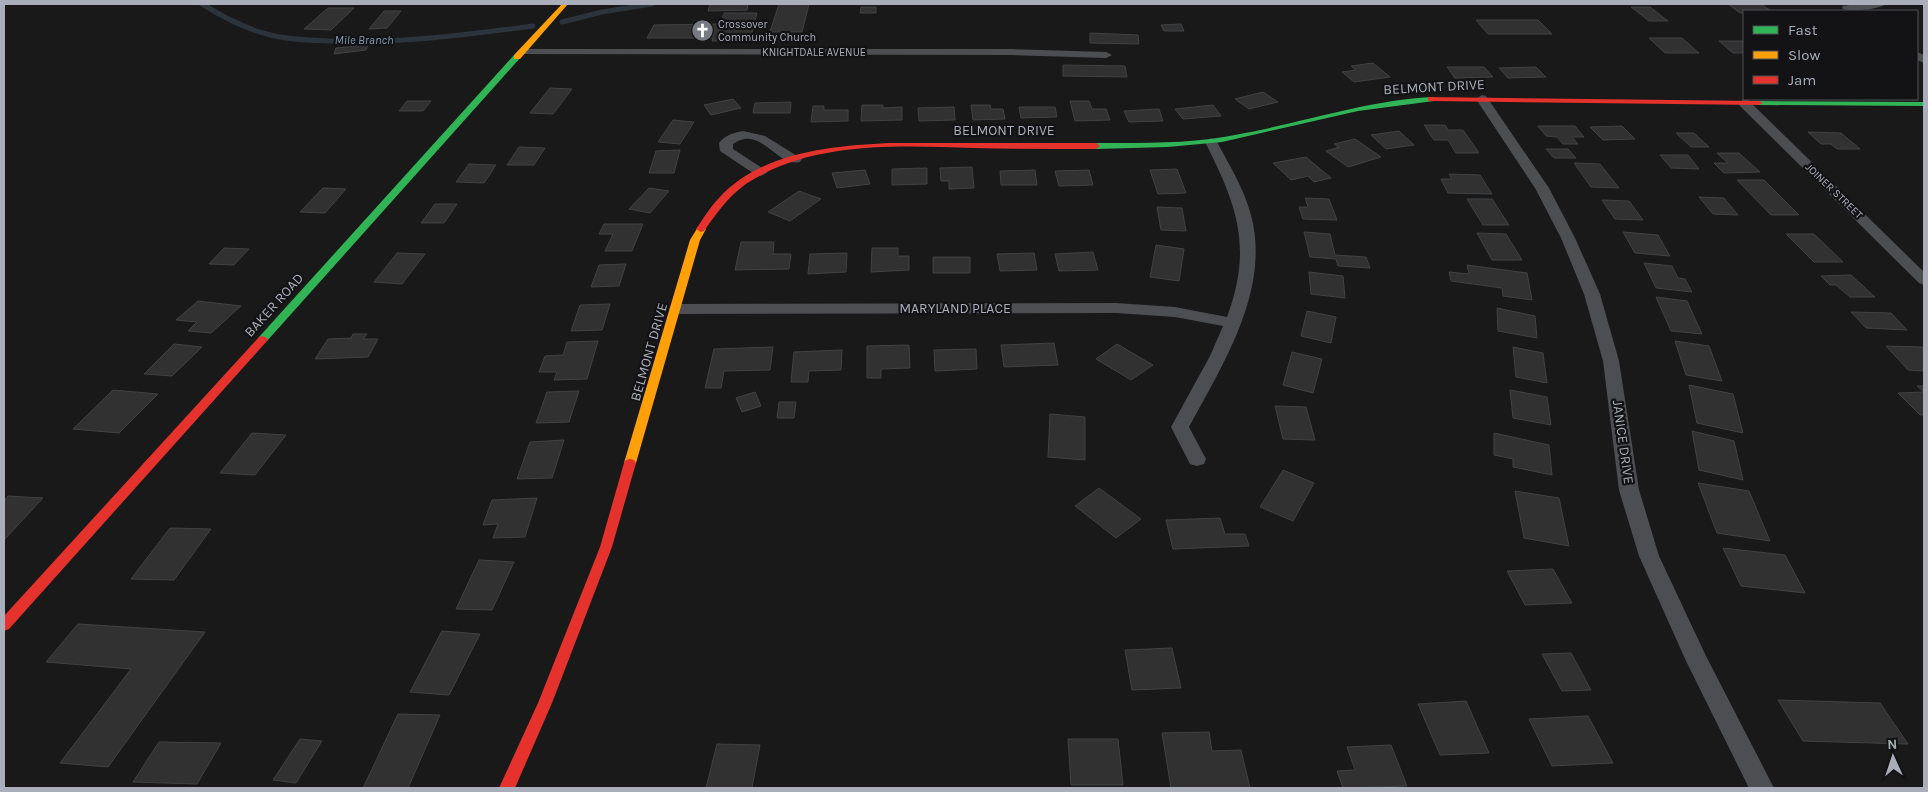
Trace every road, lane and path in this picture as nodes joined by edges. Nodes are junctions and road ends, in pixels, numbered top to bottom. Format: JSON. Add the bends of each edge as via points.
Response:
{"nodes":[{"id":1,"x":565,"y":4,"type":"edge"},
{"id":2,"x":1881,"y":4,"type":"edge"},
{"id":3,"x":1846,"y":8,"type":"edge"},
{"id":4,"x":523,"y":52,"type":"junction"},
{"id":5,"x":1106,"y":55,"type":"dead end"},
{"id":6,"x":1482,"y":99,"type":"junction"},
{"id":7,"x":1744,"y":103,"type":"junction"},
{"id":8,"x":1924,"y":104,"type":"edge"},
{"id":9,"x":1211,"y":142,"type":"junction"},
{"id":10,"x":795,"y":159,"type":"junction"},
{"id":11,"x":761,"y":172,"type":"junction"},
{"id":12,"x":1924,"y":280,"type":"edge"},
{"id":13,"x":677,"y":309,"type":"junction"},
{"id":14,"x":1232,"y":324,"type":"junction"},
{"id":15,"x":1197,"y":459,"type":"dead end"},
{"id":16,"x":4,"y":625,"type":"edge"},
{"id":17,"x":507,"y":788,"type":"edge"},
{"id":18,"x":1762,"y":788,"type":"edge"}],
"edges":[{"from":1,"to":4,"type":"street","name":"BAKER ROAD"},
{"from":2,"to":3,"type":"street"},
{"from":4,"to":5,"type":"street","name":"KNIGHTDALE AVENUE","via":[[1012,52]]},
{"from":4,"to":16,"type":"street","name":"BAKER ROAD"},
{"from":6,"to":7,"type":"street","name":"BELMONT DRIVE"},
{"from":6,"to":9,"type":"street","name":"BELMONT DRIVE","via":[[1401,101],[1356,109],[1262,134]]},
{"from":6,"to":18,"type":"street","name":"JANICE DRIVE","via":[[1542,188],[1592,294],[1611,362],[1629,490],[1649,556],[1697,662]]},
{"from":7,"to":8,"type":"street","name":"BELMONT DRIVE"},
{"from":7,"to":12,"type":"street","name":"JOINER STREET"},
{"from":9,"to":10,"type":"street","name":"BELMONT DRIVE","via":[[1130,146],[893,144],[850,146]]},
{"from":9,"to":14,"type":"street","via":[[1235,189],[1246,227],[1248,261],[1245,290]]},
{"from":10,"to":11,"type":"street","name":"BELMONT DRIVE"},
{"from":10,"to":11,"type":"street","via":[[760,137],[733,136],[726,143],[727,151]]},
{"from":11,"to":13,"type":"street","name":"BELMONT DRIVE","via":[[730,191],[704,221],[695,240]]},
{"from":13,"to":14,"type":"street","name":"MARYLAND PLACE","via":[[1103,308],[1175,312]]},
{"from":13,"to":17,"type":"street","name":"BELMONT DRIVE","via":[[606,547],[545,703]]},
{"from":14,"to":15,"type":"street","via":[[1218,358],[1180,427]]}]}
